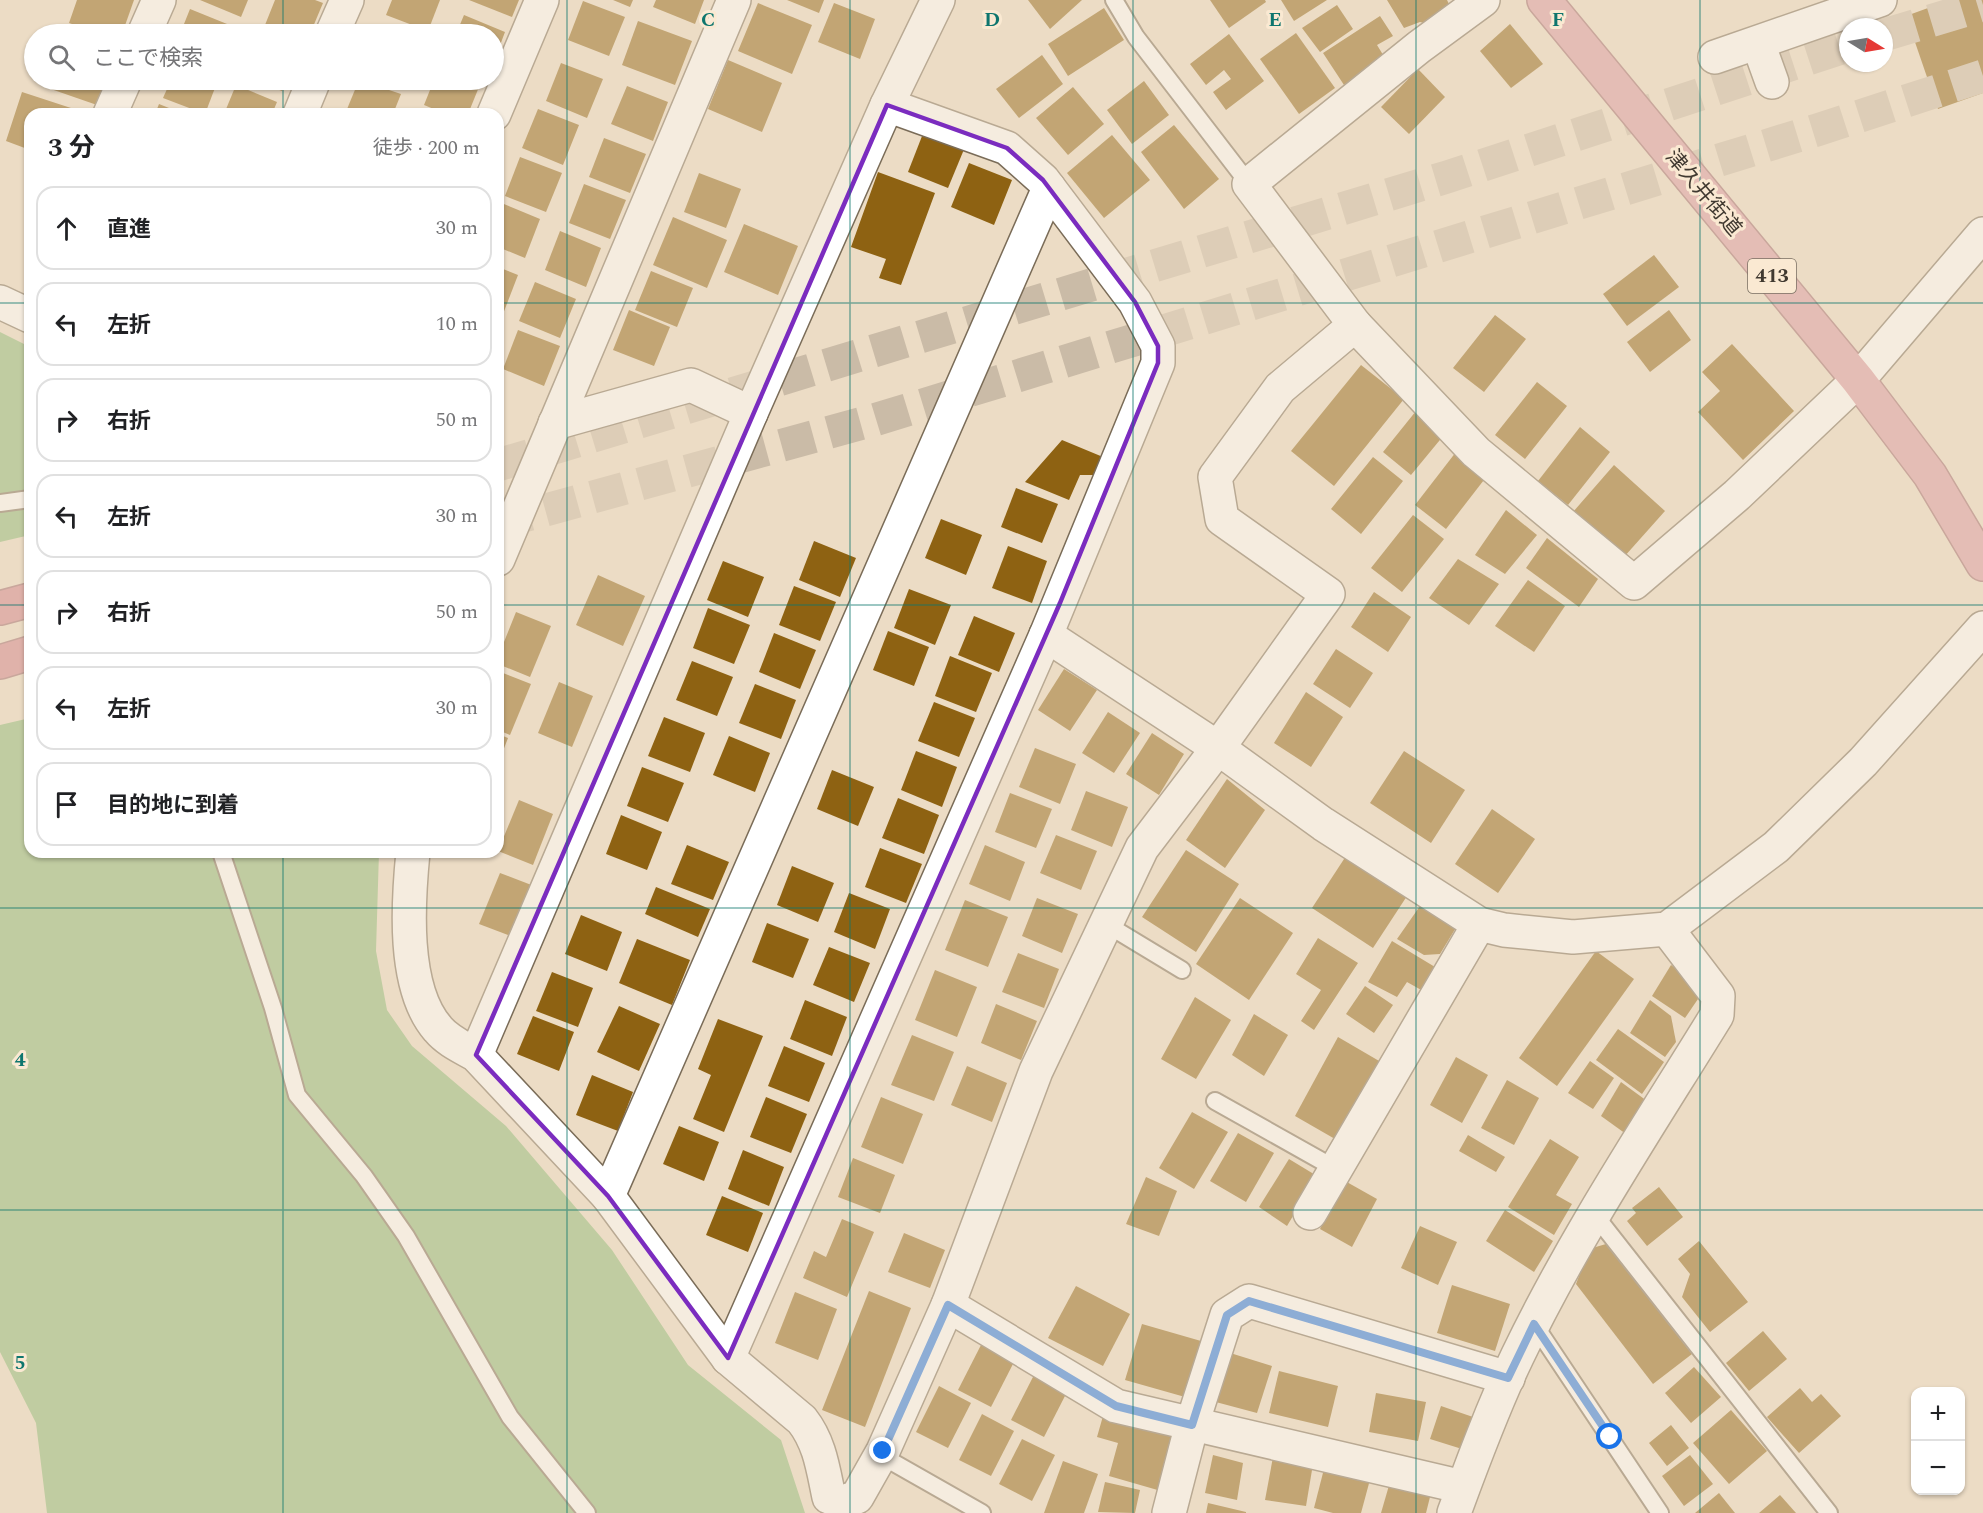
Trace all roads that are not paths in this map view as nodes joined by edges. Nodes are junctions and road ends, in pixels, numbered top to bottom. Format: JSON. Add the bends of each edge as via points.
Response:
{"nodes":[{"id":1,"x":159,"y":0,"type":"edge"},
{"id":2,"x":346,"y":0,"type":"edge"},
{"id":3,"x":542,"y":0,"type":"edge"},
{"id":4,"x":734,"y":0,"type":"edge"},
{"id":5,"x":938,"y":0,"type":"edge"},
{"id":6,"x":1114,"y":0,"type":"edge"},
{"id":7,"x":1483,"y":0,"type":"edge"},
{"id":8,"x":1544,"y":0,"type":"edge"},
{"id":9,"x":1874,"y":10,"type":"edge"},
{"id":10,"x":148,"y":24,"type":"edge"},
{"id":11,"x":336,"y":24,"type":"edge"},
{"id":12,"x":1758,"y":43,"type":"junction"},
{"id":13,"x":1715,"y":57,"type":"dead end"},
{"id":14,"x":1772,"y":82,"type":"dead end"},
{"id":15,"x":121,"y":90,"type":"edge"},
{"id":16,"x":310,"y":90,"type":"edge"},
{"id":17,"x":886,"y":105,"type":"junction"},
{"id":18,"x":113,"y":108,"type":"edge"},
{"id":19,"x":302,"y":108,"type":"edge"},
{"id":20,"x":497,"y":108,"type":"edge"},
{"id":21,"x":1249,"y":184,"type":"junction"},
{"id":22,"x":1049,"y":188,"type":"junction"},
{"id":23,"x":1983,"y":234,"type":"edge"},
{"id":24,"x":1356,"y":325,"type":"junction"},
{"id":25,"x":1858,"y":380,"type":"junction"},
{"id":26,"x":751,"y":413,"type":"junction"},
{"id":27,"x":555,"y":423,"type":"junction"},
{"id":28,"x":24,"y":500,"type":"edge"},
{"id":29,"x":0,"y":503,"type":"edge"},
{"id":30,"x":504,"y":545,"type":"edge"},
{"id":31,"x":1983,"y":564,"type":"edge"},
{"id":32,"x":24,"y":602,"type":"edge"},
{"id":33,"x":0,"y":608,"type":"edge"},
{"id":34,"x":1983,"y":628,"type":"edge"},
{"id":35,"x":1046,"y":635,"type":"junction"},
{"id":36,"x":24,"y":655,"type":"edge"},
{"id":37,"x":0,"y":662,"type":"edge"},
{"id":38,"x":1218,"y":748,"type":"junction"},
{"id":39,"x":222,"y":858,"type":"edge"},
{"id":40,"x":412,"y":858,"type":"edge"},
{"id":41,"x":1106,"y":924,"type":"junction"},
{"id":42,"x":1479,"y":924,"type":"junction"},
{"id":43,"x":1667,"y":928,"type":"junction"},
{"id":44,"x":1182,"y":970,"type":"dead end"},
{"id":45,"x":476,"y":1055,"type":"junction"},
{"id":46,"x":1215,"y":1101,"type":"dead end"},
{"id":47,"x":1336,"y":1169,"type":"junction"},
{"id":48,"x":608,"y":1196,"type":"junction"},
{"id":49,"x":1310,"y":1213,"type":"dead end"},
{"id":50,"x":1594,"y":1214,"type":"junction"},
{"id":51,"x":948,"y":1305,"type":"junction"},
{"id":52,"x":1534,"y":1324,"type":"junction"},
{"id":53,"x":728,"y":1358,"type":"junction"},
{"id":54,"x":1508,"y":1378,"type":"junction"},
{"id":55,"x":1192,"y":1425,"type":"junction"},
{"id":56,"x":880,"y":1455,"type":"junction"},
{"id":57,"x":1458,"y":1500,"type":"edge"},
{"id":58,"x":587,"y":1513,"type":"edge"},
{"id":59,"x":982,"y":1513,"type":"edge"},
{"id":60,"x":1169,"y":1513,"type":"edge"},
{"id":61,"x":1660,"y":1513,"type":"edge"},
{"id":62,"x":1829,"y":1513,"type":"edge"}],
"edges":[{"from":1,"to":10,"type":"street"},
{"from":2,"to":11,"type":"street"},
{"from":3,"to":20,"type":"street"},
{"from":4,"to":27,"type":"street"},
{"from":5,"to":17,"type":"street"},
{"from":6,"to":21,"type":"lane","via":[[1136,38]]},
{"from":7,"to":21,"type":"street"},
{"from":8,"to":25,"type":"highway","name":"津久井街道","number":"413"},
{"from":9,"to":12,"type":"street"},
{"from":12,"to":13,"type":"street"},
{"from":12,"to":14,"type":"street"},
{"from":15,"to":18,"type":"street"},
{"from":16,"to":19,"type":"street"},
{"from":17,"to":22,"type":"street","via":[[1007,148]]},
{"from":17,"to":26,"type":"street"},
{"from":21,"to":24,"type":"street"},
{"from":22,"to":35,"type":"street","via":[[1135,302],[1158,346],[1158,363]]},
{"from":22,"to":48,"type":"street"},
{"from":23,"to":25,"type":"street"},
{"from":24,"to":25,"type":"street","via":[[1476,452],[1634,584],[1737,495]]},
{"from":24,"to":38,"type":"street","via":[[1280,388],[1215,477],[1222,519],[1328,594]]},
{"from":25,"to":31,"type":"highway","name":"津久井街道","number":"413","via":[[1930,475]]},
{"from":26,"to":27,"type":"street","via":[[691,385]]},
{"from":26,"to":45,"type":"street"},
{"from":27,"to":30,"type":"street"},
{"from":28,"to":29,"type":"lane"},
{"from":32,"to":33,"type":"highway"},
{"from":34,"to":43,"type":"street","via":[[1863,762],[1776,847]]},
{"from":35,"to":38,"type":"street"},
{"from":35,"to":53,"type":"street"},
{"from":36,"to":37,"type":"highway"},
{"from":38,"to":41,"type":"street","via":[[1143,848]]},
{"from":38,"to":42,"type":"street","via":[[1323,824]]},
{"from":39,"to":58,"type":"lane","via":[[273,1008],[297,1095],[364,1176],[406,1236],[510,1418]]},
{"from":40,"to":45,"type":"street","via":[[410,945],[415,978],[426,1011],[437,1028]]},
{"from":41,"to":44,"type":"lane"},
{"from":41,"to":51,"type":"street","via":[[1036,1071]]},
{"from":42,"to":43,"type":"street","via":[[1573,937]]},
{"from":42,"to":47,"type":"street"},
{"from":43,"to":50,"type":"street","via":[[1718,996],[1717,1015]]},
{"from":45,"to":48,"type":"street"},
{"from":46,"to":47,"type":"lane"},
{"from":47,"to":49,"type":"street"},
{"from":48,"to":53,"type":"street"},
{"from":50,"to":52,"type":"street"},
{"from":50,"to":62,"type":"lane"},
{"from":51,"to":55,"type":"street","via":[[1116,1406]]},
{"from":51,"to":56,"type":"street"},
{"from":52,"to":54,"type":"street"},
{"from":52,"to":61,"type":"lane"},
{"from":53,"to":56,"type":"street","via":[[811,1432],[820,1453],[829,1497],[843,1502],[857,1497]]},
{"from":54,"to":55,"type":"street","via":[[1249,1301],[1227,1315]]},
{"from":54,"to":57,"type":"street"},
{"from":55,"to":57,"type":"street"},
{"from":55,"to":60,"type":"street"},
{"from":56,"to":59,"type":"lane"}]}
